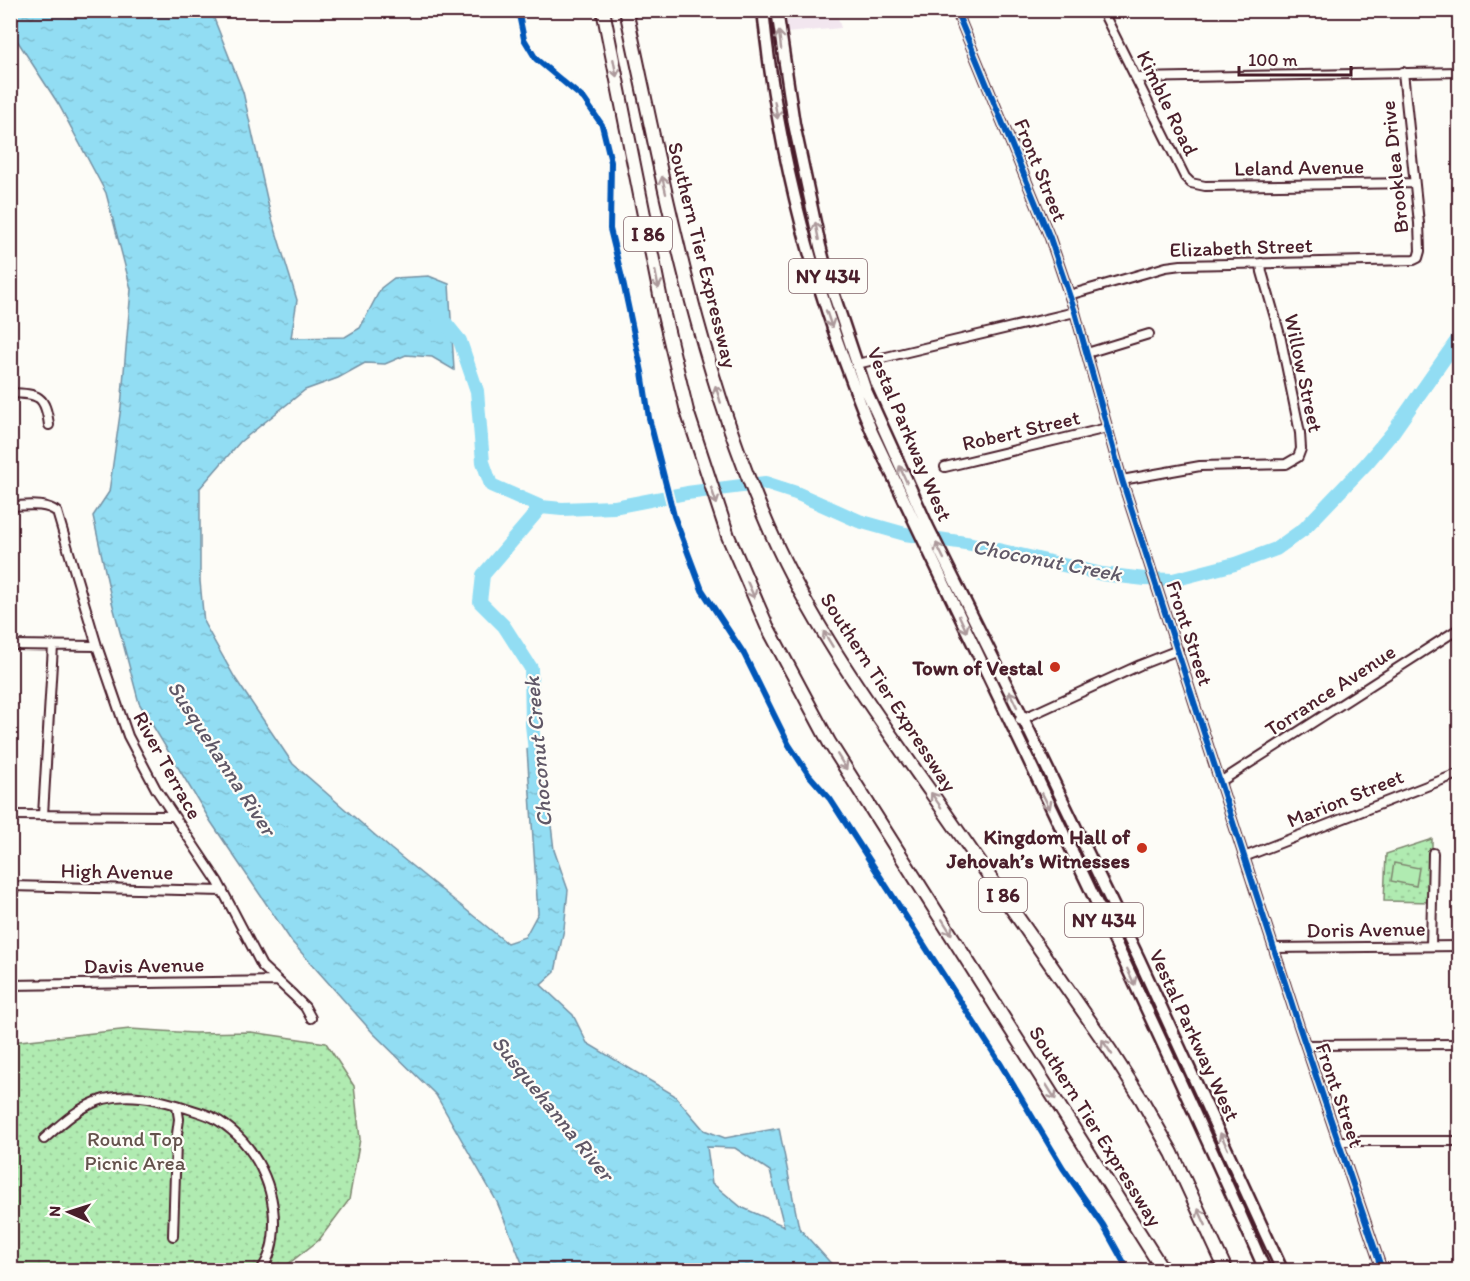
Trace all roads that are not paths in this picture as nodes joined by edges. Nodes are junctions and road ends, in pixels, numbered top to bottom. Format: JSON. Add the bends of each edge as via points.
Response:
{"nodes":[{"id":1,"x":603,"y":10,"type":"edge"},
{"id":2,"x":626,"y":10,"type":"edge"},
{"id":3,"x":763,"y":10,"type":"edge"},
{"id":4,"x":777,"y":10,"type":"edge"},
{"id":5,"x":956,"y":10,"type":"edge"},
{"id":6,"x":1102,"y":10,"type":"edge"},
{"id":7,"x":1403,"y":72,"type":"junction"},
{"id":8,"x":1460,"y":72,"type":"edge"},
{"id":9,"x":1136,"y":78,"type":"junction"},
{"id":10,"x":1186,"y":179,"type":"joint"},
{"id":11,"x":1414,"y":183,"type":"junction"},
{"id":12,"x":1418,"y":258,"type":"joint"},
{"id":13,"x":1261,"y":263,"type":"junction"},
{"id":14,"x":1069,"y":295,"type":"junction"},
{"id":15,"x":1075,"y":312,"type":"junction"},
{"id":16,"x":1149,"y":334,"type":"dead end"},
{"id":17,"x":1087,"y":353,"type":"junction"},
{"id":18,"x":856,"y":364,"type":"junction"},
{"id":19,"x":10,"y":393,"type":"edge"},
{"id":20,"x":49,"y":425,"type":"dead end"},
{"id":21,"x":1107,"y":428,"type":"junction"},
{"id":22,"x":945,"y":467,"type":"dead end"},
{"id":23,"x":1122,"y":480,"type":"junction"},
{"id":24,"x":10,"y":506,"type":"edge"},
{"id":25,"x":1460,"y":628,"type":"edge"},
{"id":26,"x":10,"y":645,"type":"edge"},
{"id":27,"x":53,"y":646,"type":"junction"},
{"id":28,"x":97,"y":646,"type":"junction"},
{"id":29,"x":1178,"y":650,"type":"junction"},
{"id":30,"x":1023,"y":718,"type":"junction"},
{"id":31,"x":1010,"y":725,"type":"junction"},
{"id":32,"x":1460,"y":773,"type":"edge"},
{"id":33,"x":1220,"y":782,"type":"junction"},
{"id":34,"x":10,"y":815,"type":"edge"},
{"id":35,"x":43,"y":815,"type":"junction"},
{"id":36,"x":173,"y":816,"type":"junction"},
{"id":37,"x":1433,"y":853,"type":"dead end"},
{"id":38,"x":1244,"y":857,"type":"junction"},
{"id":39,"x":10,"y":886,"type":"edge"},
{"id":40,"x":223,"y":891,"type":"junction"},
{"id":41,"x":1431,"y":946,"type":"junction"},
{"id":42,"x":1460,"y":946,"type":"edge"},
{"id":43,"x":1274,"y":948,"type":"junction"},
{"id":44,"x":278,"y":981,"type":"junction"},
{"id":45,"x":10,"y":985,"type":"edge"},
{"id":46,"x":311,"y":1018,"type":"dead end"},
{"id":47,"x":1460,"y":1044,"type":"edge"},
{"id":48,"x":1306,"y":1045,"type":"junction"},
{"id":49,"x":177,"y":1106,"type":"junction"},
{"id":50,"x":44,"y":1139,"type":"dead end"},
{"id":51,"x":1460,"y":1141,"type":"edge"},
{"id":52,"x":1339,"y":1142,"type":"junction"},
{"id":53,"x":173,"y":1236,"type":"dead end"},
{"id":54,"x":261,"y":1270,"type":"edge"},
{"id":55,"x":1163,"y":1270,"type":"edge"},
{"id":56,"x":1226,"y":1270,"type":"edge"},
{"id":57,"x":1265,"y":1270,"type":"edge"},
{"id":58,"x":1282,"y":1270,"type":"edge"},
{"id":59,"x":1382,"y":1270,"type":"edge"}],
"edges":[{"from":1,"to":55,"type":"highway","name":"Southern Tier Expressway","number":"I 86","one_way":true,"via":[[687,411],[728,536],[767,626],[829,742]]},
{"from":56,"to":2,"type":"highway","name":"Southern Tier Expressway","number":"I 86","one_way":true,"via":[[1172,1153],[1142,1100],[839,658],[784,560],[737,449],[695,318]]},
{"from":3,"to":31,"type":"main road","name":"Vestal Parkway West","number":"NY 434","one_way":true,"via":[[779,131],[804,240],[826,313],[872,432]]},
{"from":18,"to":4,"type":"main road","name":"Vestal Parkway West","number":"NY 434","one_way":true,"via":[[820,246],[794,124]]},
{"from":5,"to":14,"type":"street","name":"Front Street","via":[[1050,238]]},
{"from":6,"to":9,"type":"street","name":"Kimble Road"},
{"from":7,"to":8,"type":"street"},
{"from":7,"to":9,"type":"street"},
{"from":7,"to":11,"type":"street","name":"Brooklea Drive"},
{"from":9,"to":10,"type":"street","name":"Kimble Road"},
{"from":10,"to":11,"type":"street","name":"Leland Avenue","via":[[1205,186]]},
{"from":11,"to":12,"type":"street","name":"Brooklea Drive"},
{"from":12,"to":13,"type":"street","name":"Elizabeth Street"},
{"from":13,"to":14,"type":"street","name":"Elizabeth Street","via":[[1166,267]]},
{"from":13,"to":23,"type":"street","name":"Willow Street","via":[[1300,433],[1298,457],[1289,463],[1200,466]]},
{"from":14,"to":15,"type":"street","name":"Front Street"},
{"from":15,"to":17,"type":"street","name":"Front Street"},
{"from":15,"to":18,"type":"street"},
{"from":16,"to":17,"type":"street"},
{"from":17,"to":21,"type":"street","name":"Front Street"},
{"from":30,"to":18,"type":"main road","name":"Vestal Parkway West","number":"NY 434","one_way":true,"via":[[905,479]]},
{"from":19,"to":20,"type":"street","via":[[43,400]]},
{"from":21,"to":22,"type":"street","name":"Robert Street"},
{"from":21,"to":23,"type":"street","name":"Front Street"},
{"from":23,"to":29,"type":"street","name":"Front Street"},
{"from":24,"to":28,"type":"street","name":"River Terrace","via":[[44,506],[59,516]]},
{"from":25,"to":33,"type":"street","name":"Torrance Avenue"},
{"from":26,"to":27,"type":"street"},
{"from":27,"to":28,"type":"street"},
{"from":27,"to":35,"type":"street"},
{"from":28,"to":36,"type":"street","name":"River Terrace","via":[[128,736]]},
{"from":29,"to":30,"type":"street"},
{"from":29,"to":33,"type":"street","name":"Front Street"},
{"from":30,"to":31,"type":"street"},
{"from":58,"to":30,"type":"main road","name":"Vestal Parkway West","number":"NY 434","one_way":true},
{"from":31,"to":57,"type":"main road","name":"Vestal Parkway West","number":"NY 434","one_way":true},
{"from":32,"to":38,"type":"street","name":"Marion Street"},
{"from":33,"to":38,"type":"street","name":"Front Street"},
{"from":34,"to":35,"type":"street"},
{"from":35,"to":36,"type":"street"},
{"from":36,"to":40,"type":"street","name":"River Terrace"},
{"from":37,"to":41,"type":"street"},
{"from":38,"to":43,"type":"street","name":"Front Street"},
{"from":39,"to":40,"type":"street","name":"High Avenue"},
{"from":40,"to":44,"type":"street","name":"River Terrace","via":[[262,966]]},
{"from":41,"to":42,"type":"street","name":"Doris Avenue"},
{"from":41,"to":43,"type":"street","name":"Doris Avenue"},
{"from":43,"to":48,"type":"street","name":"Front Street"},
{"from":44,"to":45,"type":"street","name":"Davis Avenue"},
{"from":44,"to":46,"type":"street","name":"River Terrace"},
{"from":47,"to":48,"type":"street"},
{"from":48,"to":52,"type":"street","name":"Front Street"},
{"from":49,"to":50,"type":"street","via":[[141,1097],[104,1100],[69,1117]]},
{"from":49,"to":53,"type":"street"},
{"from":49,"to":54,"type":"street","via":[[221,1123],[244,1143],[267,1180],[274,1216],[270,1255]]},
{"from":51,"to":52,"type":"street"},
{"from":52,"to":59,"type":"street","name":"Front Street"}]}
